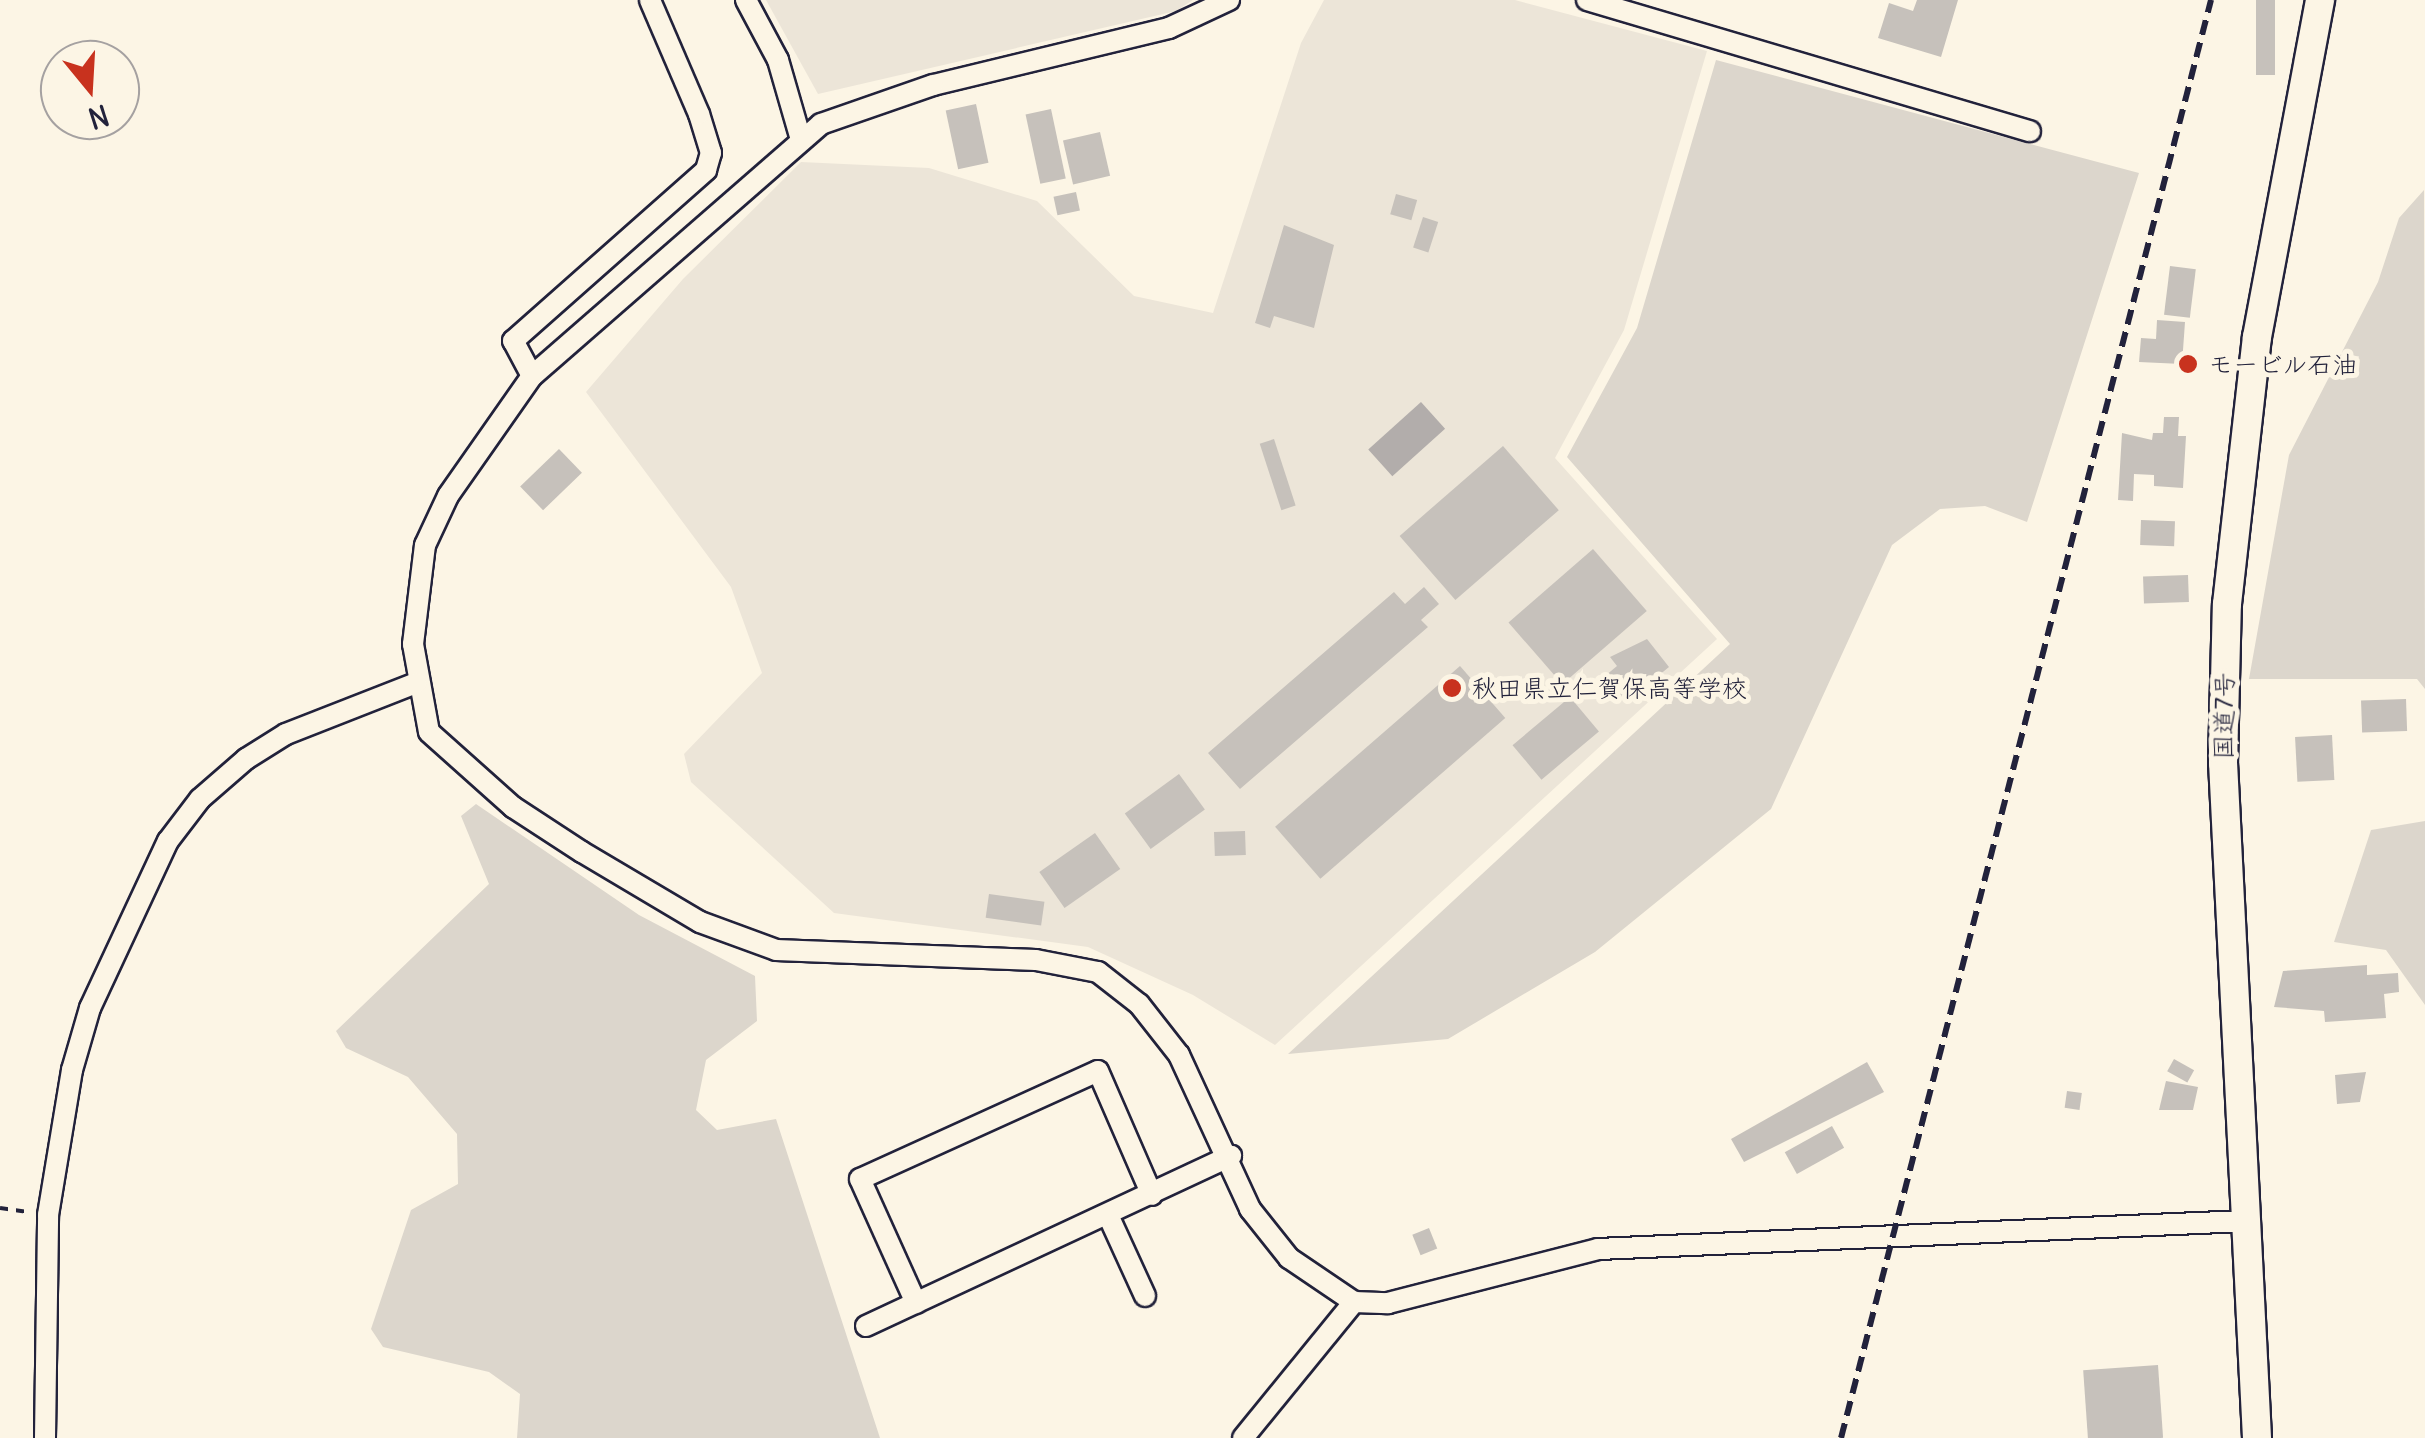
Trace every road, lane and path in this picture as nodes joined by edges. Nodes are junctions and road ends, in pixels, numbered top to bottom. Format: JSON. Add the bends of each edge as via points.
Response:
{"nodes":[{"id":1,"x":650,"y":0,"type":"edge"},
{"id":2,"x":746,"y":0,"type":"edge"},
{"id":3,"x":1229,"y":0,"type":"edge"},
{"id":4,"x":1587,"y":0,"type":"edge"},
{"id":5,"x":2320,"y":0,"type":"edge"},
{"id":6,"x":2030,"y":131,"type":"dead end"},
{"id":7,"x":800,"y":136,"type":"junction"},
{"id":8,"x":532,"y":376,"type":"junction"},
{"id":9,"x":416,"y":683,"type":"junction"},
{"id":10,"x":1230,"y":1156,"type":"junction"},
{"id":11,"x":1152,"y":1195,"type":"junction"},
{"id":12,"x":0,"y":1208,"type":"edge"},
{"id":13,"x":48,"y":1215,"type":"junction"},
{"id":14,"x":1108,"y":1215,"type":"junction"},
{"id":15,"x":2245,"y":1220,"type":"junction"},
{"id":16,"x":1144,"y":1296,"type":"dead end"},
{"id":17,"x":1354,"y":1302,"type":"junction"},
{"id":18,"x":916,"y":1303,"type":"junction"},
{"id":19,"x":866,"y":1326,"type":"dead end"},
{"id":20,"x":45,"y":1438,"type":"edge"},
{"id":21,"x":1243,"y":1438,"type":"edge"},
{"id":22,"x":2257,"y":1438,"type":"edge"}],
"edges":[{"from":1,"to":8,"type":"street","via":[[699,114],[711,153],[706,170],[513,341]]},
{"from":2,"to":7,"type":"street","via":[[778,60]]},
{"from":3,"to":7,"type":"street","via":[[1168,28],[933,85]]},
{"from":4,"to":6,"type":"street"},
{"from":5,"to":15,"type":"highway","name":"国道7号","via":[[2257,337],[2228,604],[2223,763]]},
{"from":7,"to":8,"type":"street"},
{"from":8,"to":9,"type":"street","via":[[448,496],[426,545],[414,624]]},
{"from":9,"to":10,"type":"street","via":[[428,732],[465,768],[527,816],[700,922],[776,950],[1036,960],[1098,972],[1139,1004],[1179,1055]]},
{"from":9,"to":13,"type":"street","via":[[286,734],[246,759],[168,841],[90,1008]]},
{"from":10,"to":11,"type":"street"},
{"from":10,"to":17,"type":"street","via":[[1250,1209],[1289,1258]]},
{"from":11,"to":14,"type":"street"},
{"from":11,"to":18,"type":"street","via":[[1098,1071],[860,1179]]},
{"from":12,"to":13,"type":"path"},
{"from":13,"to":20,"type":"street"},
{"from":14,"to":16,"type":"street"},
{"from":14,"to":18,"type":"street"},
{"from":15,"to":17,"type":"street","via":[[1598,1249],[1388,1303]]},
{"from":15,"to":22,"type":"highway","name":"国道7号"},
{"from":17,"to":21,"type":"street"},
{"from":18,"to":19,"type":"street"}]}
